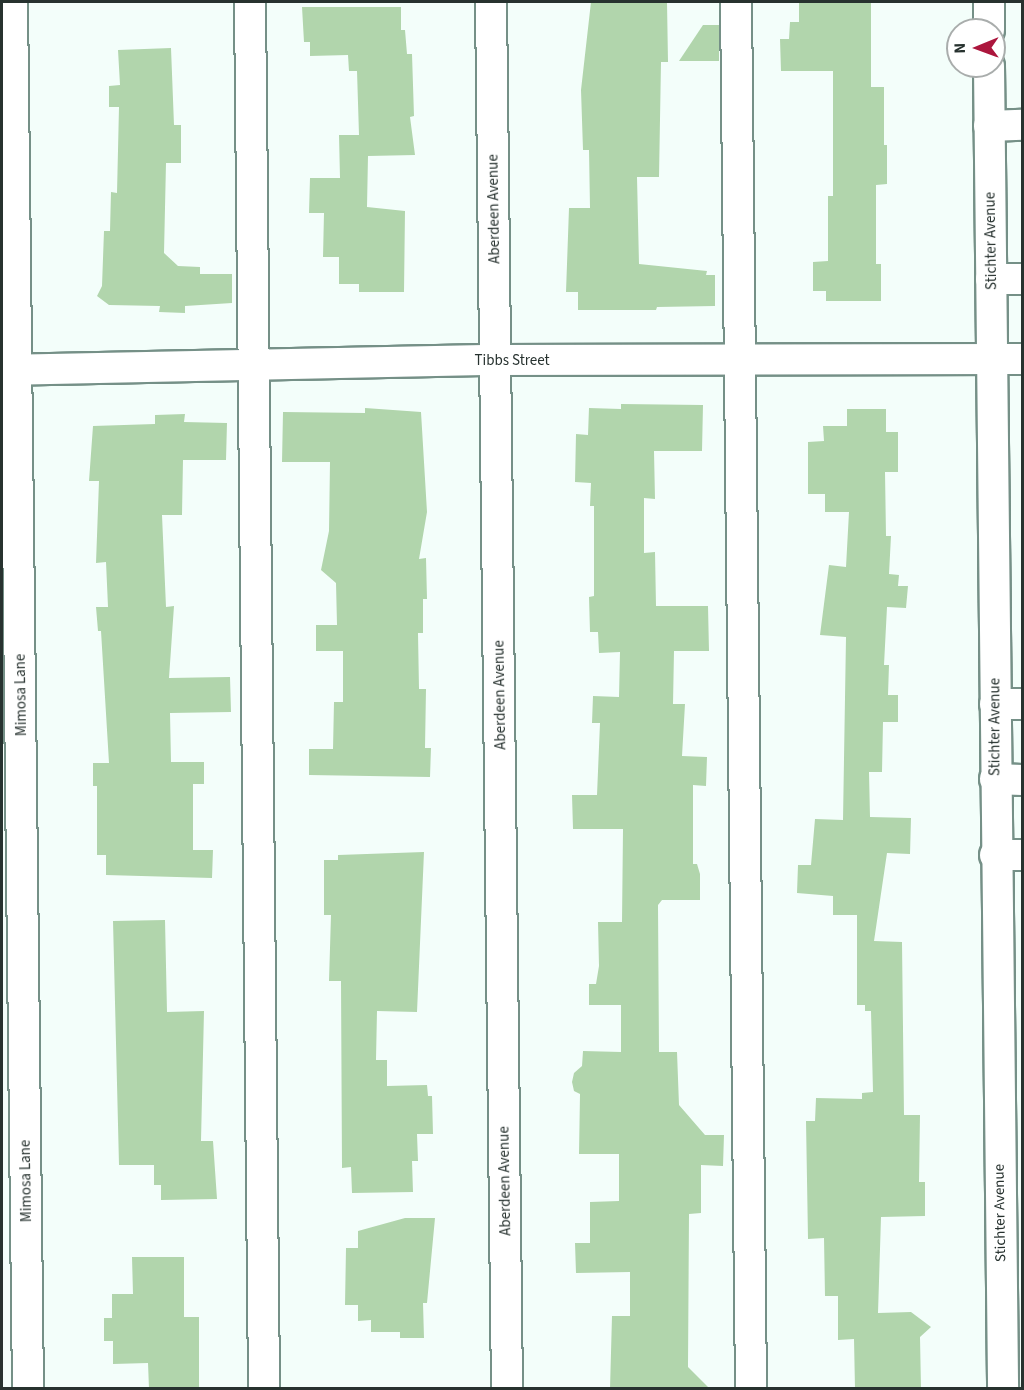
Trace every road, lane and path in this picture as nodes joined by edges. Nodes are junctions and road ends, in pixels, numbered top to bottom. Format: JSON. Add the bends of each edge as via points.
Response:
{"nodes":[{"id":1,"x":12,"y":2,"type":"edge"},
{"id":2,"x":250,"y":2,"type":"edge"},
{"id":3,"x":490,"y":2,"type":"edge"},
{"id":4,"x":736,"y":2,"type":"edge"},
{"id":5,"x":989,"y":2,"type":"edge"},
{"id":6,"x":989,"y":18,"type":"edge"},
{"id":7,"x":989,"y":78,"type":"edge"},
{"id":8,"x":1023,"y":125,"type":"edge"},
{"id":9,"x":989,"y":126,"type":"junction"},
{"id":10,"x":991,"y":279,"type":"junction"},
{"id":11,"x":1023,"y":279,"type":"edge"},
{"id":12,"x":993,"y":358,"type":"junction"},
{"id":13,"x":1023,"y":359,"type":"edge"},
{"id":14,"x":496,"y":360,"type":"junction"},
{"id":15,"x":740,"y":362,"type":"junction"},
{"id":16,"x":254,"y":365,"type":"junction"},
{"id":17,"x":9,"y":370,"type":"edge"},
{"id":18,"x":1009,"y":704,"type":"edge"},
{"id":19,"x":1009,"y":780,"type":"edge"},
{"id":20,"x":1009,"y":855,"type":"edge"},
{"id":21,"x":28,"y":1389,"type":"edge"},
{"id":22,"x":264,"y":1389,"type":"edge"},
{"id":23,"x":507,"y":1389,"type":"edge"},
{"id":24,"x":751,"y":1389,"type":"edge"},
{"id":25,"x":1003,"y":1389,"type":"edge"}],
"edges":[{"from":1,"to":17,"type":"street","name":"Mimosa Lane"},
{"from":2,"to":16,"type":"street"},
{"from":3,"to":14,"type":"street","name":"Aberdeen Avenue"},
{"from":4,"to":15,"type":"street"},
{"from":5,"to":6,"type":"street"},
{"from":7,"to":9,"type":"street","name":"Stichter Avenue"},
{"from":8,"to":9,"type":"street"},
{"from":9,"to":10,"type":"street","name":"Stichter Avenue"},
{"from":10,"to":11,"type":"street"},
{"from":10,"to":12,"type":"street","name":"Stichter Avenue"},
{"from":12,"to":13,"type":"street","name":"Tibbs Street"},
{"from":12,"to":15,"type":"street","name":"Tibbs Street"},
{"from":12,"to":18,"type":"street","name":"Stichter Avenue"},
{"from":14,"to":15,"type":"street","name":"Tibbs Street"},
{"from":14,"to":16,"type":"street","name":"Tibbs Street"},
{"from":14,"to":23,"type":"street","name":"Aberdeen Avenue"},
{"from":15,"to":24,"type":"street"},
{"from":16,"to":17,"type":"street","name":"Tibbs Street"},
{"from":16,"to":22,"type":"street"},
{"from":17,"to":21,"type":"street","name":"Mimosa Lane"},
{"from":18,"to":19,"type":"street","name":"Stichter Avenue"},
{"from":19,"to":20,"type":"street","name":"Stichter Avenue"},
{"from":20,"to":25,"type":"street","name":"Stichter Avenue"}]}
